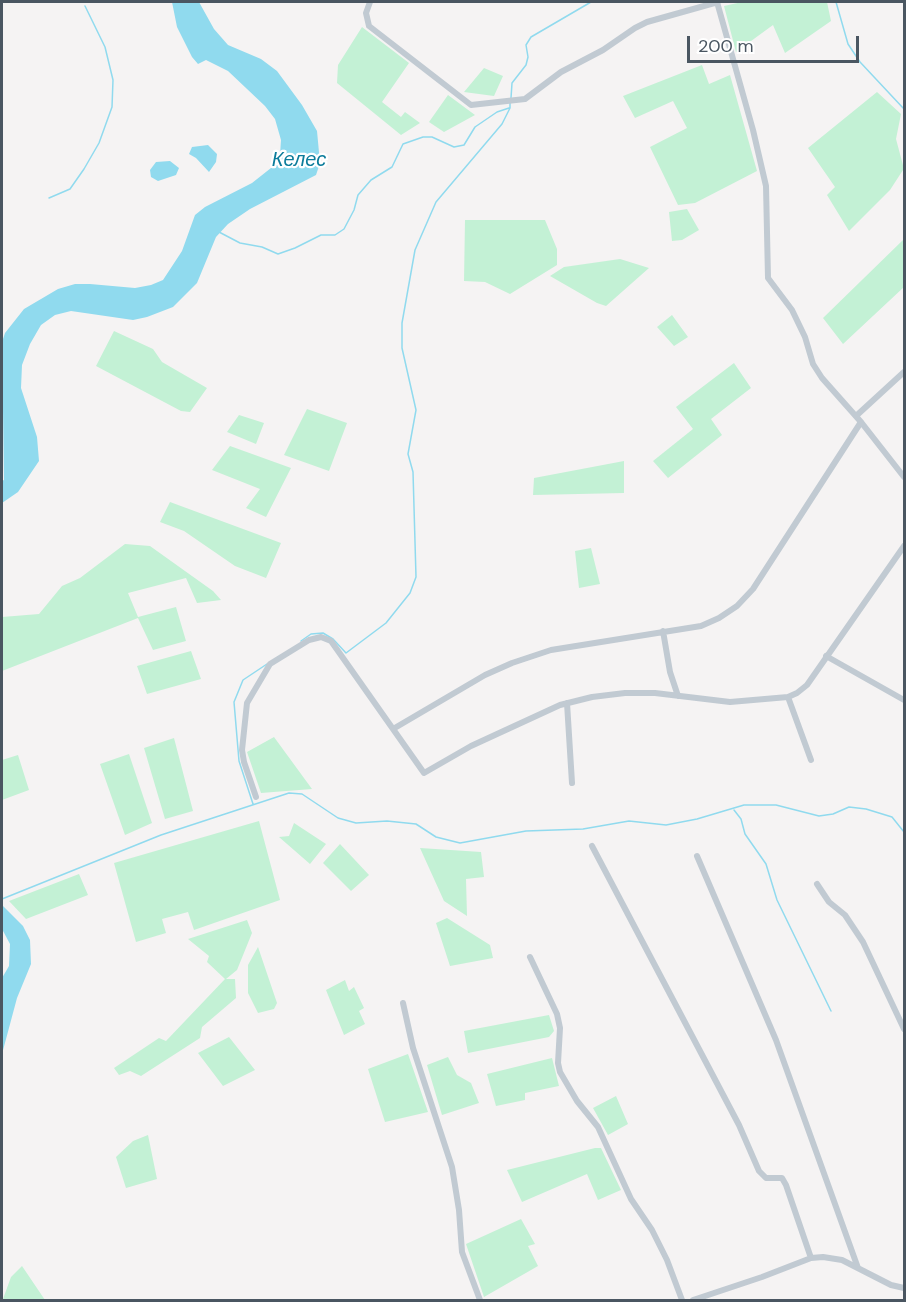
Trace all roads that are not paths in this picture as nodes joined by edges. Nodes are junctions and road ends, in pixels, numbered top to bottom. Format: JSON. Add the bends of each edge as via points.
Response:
{"nodes":[{"id":1,"x":370,"y":2,"type":"edge"},
{"id":2,"x":718,"y":2,"type":"edge"},
{"id":3,"x":904,"y":372,"type":"edge"},
{"id":4,"x":856,"y":416,"type":"junction"},
{"id":5,"x":861,"y":422,"type":"junction"},
{"id":6,"x":904,"y":477,"type":"edge"},
{"id":7,"x":904,"y":546,"type":"edge"},
{"id":8,"x":663,"y":631,"type":"junction"},
{"id":9,"x":826,"y":656,"type":"junction"},
{"id":10,"x":678,"y":696,"type":"junction"},
{"id":11,"x":788,"y":698,"type":"junction"},
{"id":12,"x":904,"y":700,"type":"edge"},
{"id":13,"x":567,"y":704,"type":"junction"},
{"id":14,"x":393,"y":729,"type":"junction"},
{"id":15,"x":811,"y":760,"type":"dead end"},
{"id":16,"x":572,"y":783,"type":"dead end"},
{"id":17,"x":256,"y":797,"type":"dead end"},
{"id":18,"x":592,"y":846,"type":"dead end"},
{"id":19,"x":696,"y":856,"type":"dead end"},
{"id":20,"x":817,"y":884,"type":"dead end"},
{"id":21,"x":530,"y":957,"type":"dead end"},
{"id":22,"x":403,"y":1003,"type":"dead end"},
{"id":23,"x":904,"y":1029,"type":"edge"},
{"id":24,"x":811,"y":1258,"type":"junction"},
{"id":25,"x":858,"y":1268,"type":"junction"},
{"id":26,"x":904,"y":1288,"type":"edge"},
{"id":27,"x":480,"y":1300,"type":"edge"},
{"id":28,"x":682,"y":1300,"type":"edge"},
{"id":29,"x":693,"y":1300,"type":"edge"}],
"edges":[{"from":1,"to":2,"type":"street","via":[[366,13],[369,26],[471,105],[525,99],[561,72],[635,28]]},
{"from":2,"to":4,"type":"street","via":[[766,186],[768,278],[792,310],[813,364]]},
{"from":3,"to":4,"type":"street"},
{"from":4,"to":5,"type":"street"},
{"from":5,"to":6,"type":"street"},
{"from":5,"to":8,"type":"street","via":[[753,589],[719,618],[701,626]]},
{"from":7,"to":9,"type":"street"},
{"from":8,"to":10,"type":"street"},
{"from":8,"to":14,"type":"street","via":[[551,650],[512,663]]},
{"from":9,"to":11,"type":"street","via":[[807,685]]},
{"from":9,"to":12,"type":"street"},
{"from":10,"to":11,"type":"street","via":[[730,702]]},
{"from":10,"to":13,"type":"street","via":[[626,693]]},
{"from":11,"to":15,"type":"street"},
{"from":13,"to":14,"type":"street","via":[[471,746],[424,773]]},
{"from":13,"to":16,"type":"street"},
{"from":14,"to":17,"type":"street","via":[[331,641],[321,637],[309,640],[270,664],[246,703],[242,750]]},
{"from":18,"to":24,"type":"street","via":[[739,1125],[759,1172],[766,1178],[782,1178],[786,1185]]},
{"from":19,"to":25,"type":"street","via":[[776,1040]]},
{"from":20,"to":23,"type":"street","via":[[863,942]]},
{"from":21,"to":28,"type":"street","via":[[557,1014],[560,1072],[598,1127],[631,1199],[667,1260]]},
{"from":22,"to":27,"type":"street","via":[[413,1048],[452,1167],[462,1252]]},
{"from":24,"to":25,"type":"street","via":[[842,1260]]},
{"from":24,"to":29,"type":"street"},
{"from":25,"to":26,"type":"street"}]}
